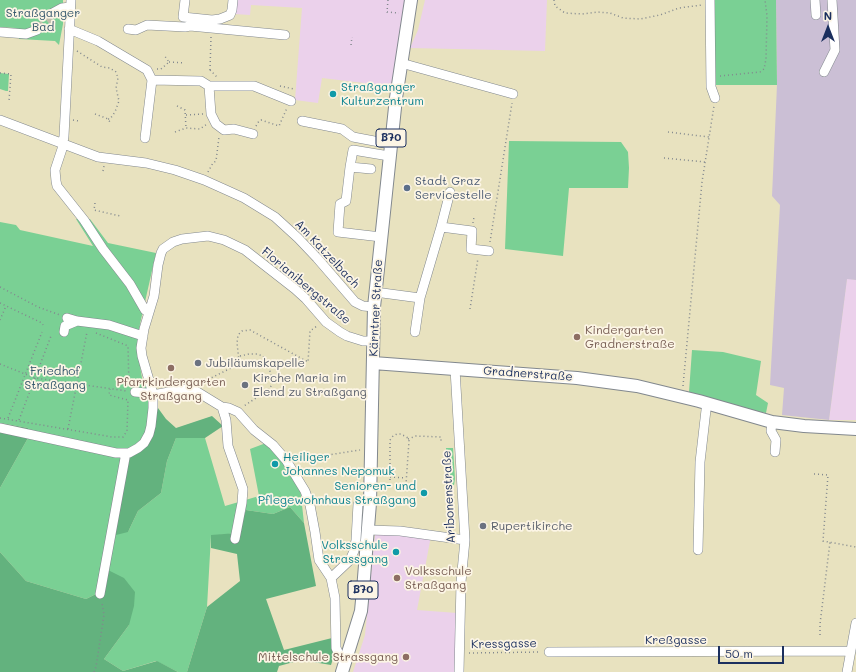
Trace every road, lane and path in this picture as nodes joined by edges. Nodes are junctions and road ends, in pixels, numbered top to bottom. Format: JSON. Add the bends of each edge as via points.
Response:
{"nodes":[{"id":1,"x":185,"y":0,"type":"edge"},
{"id":2,"x":233,"y":0,"type":"edge"},
{"id":3,"x":388,"y":0,"type":"edge"},
{"id":4,"x":411,"y":0,"type":"edge"},
{"id":5,"x":554,"y":0,"type":"edge"},
{"id":6,"x":765,"y":0,"type":"edge"},
{"id":7,"x":815,"y":0,"type":"edge"},
{"id":8,"x":832,"y":0,"type":"edge"},
{"id":9,"x":708,"y":2,"type":"edge"},
{"id":10,"x":70,"y":3,"type":"edge"},
{"id":11,"x":403,"y":14,"type":"dead end"},
{"id":12,"x":53,"y":15,"type":"tunnel mouth"},
{"id":13,"x":816,"y":15,"type":"dead end"},
{"id":14,"x":202,"y":27,"type":"junction"},
{"id":15,"x":37,"y":29,"type":"tunnel mouth"},
{"id":16,"x":69,"y":29,"type":"junction"},
{"id":17,"x":128,"y":29,"type":"dead end"},
{"id":18,"x":0,"y":32,"type":"edge"},
{"id":19,"x":285,"y":35,"type":"dead end"},
{"id":20,"x":352,"y":37,"type":"dead end"},
{"id":21,"x":351,"y":45,"type":"dead end"},
{"id":22,"x":77,"y":51,"type":"dead end"},
{"id":23,"x":164,"y":55,"type":"dead end"},
{"id":24,"x":169,"y":62,"type":"junction"},
{"id":25,"x":401,"y":63,"type":"junction"},
{"id":26,"x":184,"y":64,"type":"dead end"},
{"id":27,"x":147,"y":70,"type":"junction"},
{"id":28,"x":210,"y":70,"type":"dead end"},
{"id":29,"x":824,"y":72,"type":"dead end"},
{"id":30,"x":0,"y":73,"type":"edge"},
{"id":31,"x":152,"y":80,"type":"junction"},
{"id":32,"x":711,"y":83,"type":"junction"},
{"id":33,"x":209,"y":86,"type":"junction"},
{"id":34,"x":514,"y":94,"type":"joint"},
{"id":35,"x":715,"y":98,"type":"joint"},
{"id":36,"x":291,"y":101,"type":"joint"},
{"id":37,"x":9,"y":102,"type":"dead end"},
{"id":38,"x":177,"y":106,"type":"dead end"},
{"id":39,"x":95,"y":114,"type":"dead end"},
{"id":40,"x":186,"y":115,"type":"junction"},
{"id":41,"x":210,"y":118,"type":"junction"},
{"id":42,"x":108,"y":119,"type":"junction"},
{"id":43,"x":0,"y":120,"type":"edge"},
{"id":44,"x":76,"y":120,"type":"dead end"},
{"id":45,"x":79,"y":121,"type":"dead end"},
{"id":46,"x":302,"y":121,"type":"dead end"},
{"id":47,"x":110,"y":122,"type":"dead end"},
{"id":48,"x":186,"y":128,"type":"junction"},
{"id":49,"x":224,"y":130,"type":"junction"},
{"id":50,"x":175,"y":132,"type":"dead end"},
{"id":51,"x":668,"y":132,"type":"dead end"},
{"id":52,"x":253,"y":134,"type":"joint"},
{"id":53,"x":709,"y":137,"type":"junction"},
{"id":54,"x":145,"y":138,"type":"dead end"},
{"id":55,"x":63,"y":144,"type":"junction"},
{"id":56,"x":389,"y":150,"type":"junction"},
{"id":57,"x":664,"y":158,"type":"dead end"},
{"id":58,"x":705,"y":162,"type":"junction"},
{"id":59,"x":350,"y":167,"type":"junction"},
{"id":60,"x":371,"y":169,"type":"dead end"},
{"id":61,"x":204,"y":180,"type":"junction"},
{"id":62,"x":450,"y":192,"type":"dead end"},
{"id":63,"x":96,"y":203,"type":"dead end"},
{"id":64,"x":120,"y":216,"type":"dead end"},
{"id":65,"x":441,"y":227,"type":"junction"},
{"id":66,"x":380,"y":237,"type":"junction"},
{"id":67,"x":489,"y":251,"type":"joint"},
{"id":68,"x":477,"y":264,"type":"dead end"},
{"id":69,"x":0,"y":287,"type":"edge"},
{"id":70,"x":375,"y":292,"type":"junction"},
{"id":71,"x":420,"y":298,"type":"junction"},
{"id":72,"x":0,"y":303,"type":"edge"},
{"id":73,"x":6,"y":306,"type":"junction"},
{"id":74,"x":374,"y":307,"type":"junction"},
{"id":75,"x":470,"y":309,"type":"dead end"},
{"id":76,"x":148,"y":312,"type":"junction"},
{"id":77,"x":67,"y":318,"type":"joint"},
{"id":78,"x":0,"y":320,"type":"edge"},
{"id":79,"x":77,"y":321,"type":"junction"},
{"id":80,"x":43,"y":325,"type":"dead end"},
{"id":81,"x":310,"y":330,"type":"dead end"},
{"id":82,"x":42,"y":332,"type":"dead end"},
{"id":83,"x":64,"y":332,"type":"dead end"},
{"id":84,"x":415,"y":332,"type":"dead end"},
{"id":85,"x":51,"y":336,"type":"dead end"},
{"id":86,"x":143,"y":336,"type":"junction"},
{"id":87,"x":374,"y":341,"type":"junction"},
{"id":88,"x":239,"y":357,"type":"junction"},
{"id":89,"x":373,"y":362,"type":"junction"},
{"id":90,"x":0,"y":364,"type":"edge"},
{"id":91,"x":455,"y":369,"type":"junction"},
{"id":92,"x":24,"y":375,"type":"junction"},
{"id":93,"x":35,"y":378,"type":"junction"},
{"id":94,"x":76,"y":384,"type":"junction"},
{"id":95,"x":191,"y":388,"type":"junction"},
{"id":96,"x":110,"y":389,"type":"junction"},
{"id":97,"x":135,"y":392,"type":"dead end"},
{"id":98,"x":153,"y":394,"type":"junction"},
{"id":99,"x":682,"y":397,"type":"junction"},
{"id":100,"x":708,"y":404,"type":"junction"},
{"id":101,"x":222,"y":407,"type":"junction"},
{"id":102,"x":238,"y":412,"type":"junction"},
{"id":103,"x":0,"y":418,"type":"edge"},
{"id":104,"x":8,"y":419,"type":"junction"},
{"id":105,"x":19,"y":421,"type":"junction"},
{"id":106,"x":772,"y":422,"type":"junction"},
{"id":107,"x":0,"y":428,"type":"edge"},
{"id":108,"x":68,"y":429,"type":"junction"},
{"id":109,"x":856,"y":429,"type":"edge"},
{"id":110,"x":408,"y":439,"type":"junction"},
{"id":111,"x":441,"y":443,"type":"dead end"},
{"id":112,"x":359,"y":450,"type":"dead end"},
{"id":113,"x":775,"y":452,"type":"dead end"},
{"id":114,"x":124,"y":454,"type":"junction"},
{"id":115,"x":290,"y":460,"type":"dead end"},
{"id":116,"x":814,"y":474,"type":"dead end"},
{"id":117,"x":390,"y":477,"type":"junction"},
{"id":118,"x":406,"y":478,"type":"junction"},
{"id":119,"x":390,"y":480,"type":"dead end"},
{"id":120,"x":406,"y":484,"type":"dead end"},
{"id":121,"x":370,"y":498,"type":"junction"},
{"id":122,"x":368,"y":530,"type":"junction"},
{"id":123,"x":235,"y":539,"type":"dead end"},
{"id":124,"x":465,"y":540,"type":"junction"},
{"id":125,"x":830,"y":542,"type":"junction"},
{"id":126,"x":856,"y":547,"type":"edge"},
{"id":127,"x":698,"y":550,"type":"dead end"},
{"id":128,"x":331,"y":578,"type":"junction"},
{"id":129,"x":100,"y":594,"type":"joint"},
{"id":130,"x":856,"y":623,"type":"edge"},
{"id":131,"x":820,"y":635,"type":"dead end"},
{"id":132,"x":549,"y":652,"type":"joint"},
{"id":133,"x":851,"y":652,"type":"junction"},
{"id":134,"x":460,"y":653,"type":"junction"},
{"id":135,"x":346,"y":659,"type":"junction"},
{"id":136,"x":94,"y":672,"type":"edge"},
{"id":137,"x":342,"y":672,"type":"edge"},
{"id":138,"x":459,"y":672,"type":"edge"},
{"id":139,"x":846,"y":672,"type":"edge"}],
"edges":[{"from":1,"to":2,"type":"street","via":[[183,17],[212,20],[220,20],[230,14]]},
{"from":3,"to":11,"type":"path","via":[[387,12]]},
{"from":4,"to":25,"type":"main road","name":"Kärntner Straße","number":"B70"},
{"from":5,"to":9,"type":"path","via":[[555,6],[565,13],[610,13],[640,20]]},
{"from":6,"to":32,"type":"path","via":[[767,16],[764,69],[760,72],[718,77]]},
{"from":7,"to":13,"type":"street"},
{"from":8,"to":29,"type":"street","via":[[834,50]]},
{"from":9,"to":32,"type":"street"},
{"from":10,"to":12,"type":"street"},
{"from":10,"to":16,"type":"street"},
{"from":14,"to":17,"type":"street","via":[[147,25],[136,30]]},
{"from":14,"to":19,"type":"street"},
{"from":14,"to":28,"type":"path","via":[[211,35]]},
{"from":15,"to":18,"type":"street","via":[[26,34]]},
{"from":16,"to":27,"type":"street","via":[[98,41]]},
{"from":16,"to":55,"type":"street"},
{"from":20,"to":21,"type":"path"},
{"from":22,"to":42,"type":"path","via":[[100,66],[116,72],[119,101]]},
{"from":23,"to":24,"type":"path"},
{"from":24,"to":26,"type":"path"},
{"from":24,"to":27,"type":"path","via":[[161,69]]},
{"from":25,"to":34,"type":"street"},
{"from":25,"to":56,"type":"main road","name":"Kärntner Straße","number":"B70"},
{"from":27,"to":31,"type":"street"},
{"from":30,"to":37,"type":"path","via":[[11,74]]},
{"from":31,"to":33,"type":"street","via":[[201,81]]},
{"from":31,"to":54,"type":"street"},
{"from":32,"to":35,"type":"street"},
{"from":33,"to":36,"type":"street","via":[[254,86]]},
{"from":33,"to":41,"type":"street"},
{"from":34,"to":67,"type":"path"},
{"from":35,"to":53,"type":"path"},
{"from":36,"to":52,"type":"path","via":[[279,126],[261,120]]},
{"from":38,"to":40,"type":"path","via":[[185,110]]},
{"from":39,"to":42,"type":"path"},
{"from":40,"to":41,"type":"path"},
{"from":40,"to":48,"type":"path"},
{"from":41,"to":48,"type":"path","via":[[200,128]]},
{"from":41,"to":49,"type":"street"},
{"from":42,"to":47,"type":"path"},
{"from":43,"to":55,"type":"street","name":"Am Katzelbach"},
{"from":44,"to":45,"type":"path"},
{"from":46,"to":56,"type":"street","via":[[342,129],[352,137]]},
{"from":48,"to":50,"type":"path"},
{"from":49,"to":52,"type":"street","via":[[234,128]]},
{"from":49,"to":61,"type":"path","via":[[219,138],[216,160]]},
{"from":51,"to":53,"type":"path"},
{"from":53,"to":58,"type":"path"},
{"from":55,"to":61,"type":"street","name":"Am Katzelbach","via":[[98,157],[160,166]]},
{"from":55,"to":76,"type":"street","via":[[55,170],[57,186]]},
{"from":56,"to":59,"type":"street","via":[[353,150]]},
{"from":56,"to":66,"type":"main road","name":"Kärntner Straße","number":"B70"},
{"from":57,"to":58,"type":"path"},
{"from":58,"to":99,"type":"path"},
{"from":59,"to":60,"type":"street"},
{"from":59,"to":66,"type":"street","via":[[346,201],[340,204],[338,232]]},
{"from":61,"to":74,"type":"street","name":"Am Katzelbach","via":[[253,203],[275,217],[318,258],[355,302],[362,306]]},
{"from":62,"to":65,"type":"street"},
{"from":63,"to":64,"type":"path","via":[[94,210]]},
{"from":65,"to":67,"type":"street","via":[[472,231],[471,249]]},
{"from":65,"to":71,"type":"street"},
{"from":66,"to":70,"type":"main road","name":"Kärntner Straße","number":"B70"},
{"from":68,"to":75,"type":"path"},
{"from":69,"to":77,"type":"path","via":[[38,307]]},
{"from":70,"to":71,"type":"street"},
{"from":70,"to":74,"type":"main road","name":"Kärntner Straße","number":"B70"},
{"from":71,"to":84,"type":"street"},
{"from":72,"to":73,"type":"path"},
{"from":73,"to":78,"type":"path"},
{"from":73,"to":80,"type":"path"},
{"from":74,"to":87,"type":"main road","name":"Kärntner Straße","number":"B70"},
{"from":76,"to":86,"type":"street","name":"Florianibergstraße"},
{"from":76,"to":87,"type":"street","name":"Florianibergstraße","via":[[154,296],[159,256],[163,248],[182,239],[208,236],[234,244],[254,257],[306,299],[326,322],[340,332],[362,341]]},
{"from":77,"to":79,"type":"street"},
{"from":79,"to":83,"type":"street","via":[[65,326]]},
{"from":79,"to":86,"type":"street","via":[[109,325]]},
{"from":81,"to":88,"type":"path","via":[[308,362],[250,330],[242,330],[238,335]]},
{"from":82,"to":92,"type":"path"},
{"from":85,"to":93,"type":"path"},
{"from":86,"to":98,"type":"street","name":"Florianibergstraße","via":[[142,356]]},
{"from":87,"to":89,"type":"main road","name":"Kärntner Straße","number":"B70"},
{"from":88,"to":95,"type":"path","via":[[240,361],[235,366]]},
{"from":88,"to":102,"type":"path","via":[[249,354],[263,356],[273,382],[270,388],[245,404]]},
{"from":89,"to":91,"type":"main road","name":"Gradnerstraße"},
{"from":89,"to":121,"type":"main road","name":"Kärntner Straße","number":"B70"},
{"from":90,"to":92,"type":"path"},
{"from":91,"to":99,"type":"main road","name":"Gradnerstraße","via":[[577,378],[637,386]]},
{"from":91,"to":124,"type":"street","name":"Aribonenstraße"},
{"from":92,"to":93,"type":"path"},
{"from":92,"to":104,"type":"path"},
{"from":93,"to":94,"type":"path"},
{"from":93,"to":105,"type":"path"},
{"from":94,"to":96,"type":"path"},
{"from":94,"to":96,"type":"path","via":[[87,332],[96,333],[128,346],[129,391]]},
{"from":94,"to":108,"type":"path"},
{"from":95,"to":98,"type":"street"},
{"from":95,"to":101,"type":"street"},
{"from":96,"to":108,"type":"path","via":[[109,395],[128,400],[127,431],[123,437]]},
{"from":97,"to":98,"type":"street"},
{"from":98,"to":114,"type":"street","name":"Florianibergstraße","via":[[153,417],[149,434],[138,448]]},
{"from":99,"to":100,"type":"main road","name":"Gradnerstraße"},
{"from":100,"to":106,"type":"main road","name":"Gradnerstraße"},
{"from":100,"to":127,"type":"street","via":[[700,462]]},
{"from":101,"to":102,"type":"street"},
{"from":101,"to":123,"type":"street","via":[[228,446],[243,489]]},
{"from":102,"to":128,"type":"street","via":[[254,430],[274,445],[299,479],[310,506],[319,560]]},
{"from":103,"to":104,"type":"path"},
{"from":104,"to":105,"type":"path"},
{"from":105,"to":108,"type":"path"},
{"from":106,"to":109,"type":"main road","name":"Gradnerstraße"},
{"from":106,"to":113,"type":"street","via":[[771,431],[776,440]]},
{"from":107,"to":114,"type":"street"},
{"from":110,"to":111,"type":"path","via":[[416,436],[441,437]]},
{"from":110,"to":117,"type":"path","via":[[397,434],[390,440]]},
{"from":110,"to":118,"type":"path"},
{"from":112,"to":115,"type":"path"},
{"from":114,"to":129,"type":"street"},
{"from":116,"to":125,"type":"path","via":[[828,475],[823,541]]},
{"from":117,"to":118,"type":"path"},
{"from":117,"to":119,"type":"path"},
{"from":118,"to":120,"type":"path"},
{"from":121,"to":122,"type":"main road","name":"Kärntner Straße","number":"B70"},
{"from":121,"to":128,"type":"street","via":[[358,504],[356,540],[350,560]]},
{"from":122,"to":124,"type":"street","via":[[400,531]]},
{"from":122,"to":135,"type":"main road","name":"Kärntner Straße","number":"B70","via":[[361,611]]},
{"from":124,"to":134,"type":"street","name":"Aribonenstraße","via":[[461,582]]},
{"from":125,"to":126,"type":"path"},
{"from":125,"to":131,"type":"path"},
{"from":128,"to":135,"type":"street","via":[[336,648]]},
{"from":129,"to":136,"type":"path","via":[[104,615]]},
{"from":130,"to":133,"type":"street"},
{"from":132,"to":133,"type":"street","name":"Kreßgasse"},
{"from":132,"to":134,"type":"path","name":"Kressgasse"},
{"from":133,"to":139,"type":"street"},
{"from":134,"to":138,"type":"street","name":"Aribonenstraße"},
{"from":135,"to":137,"type":"main road","name":"Kärntner Straße","number":"B70"}]}
